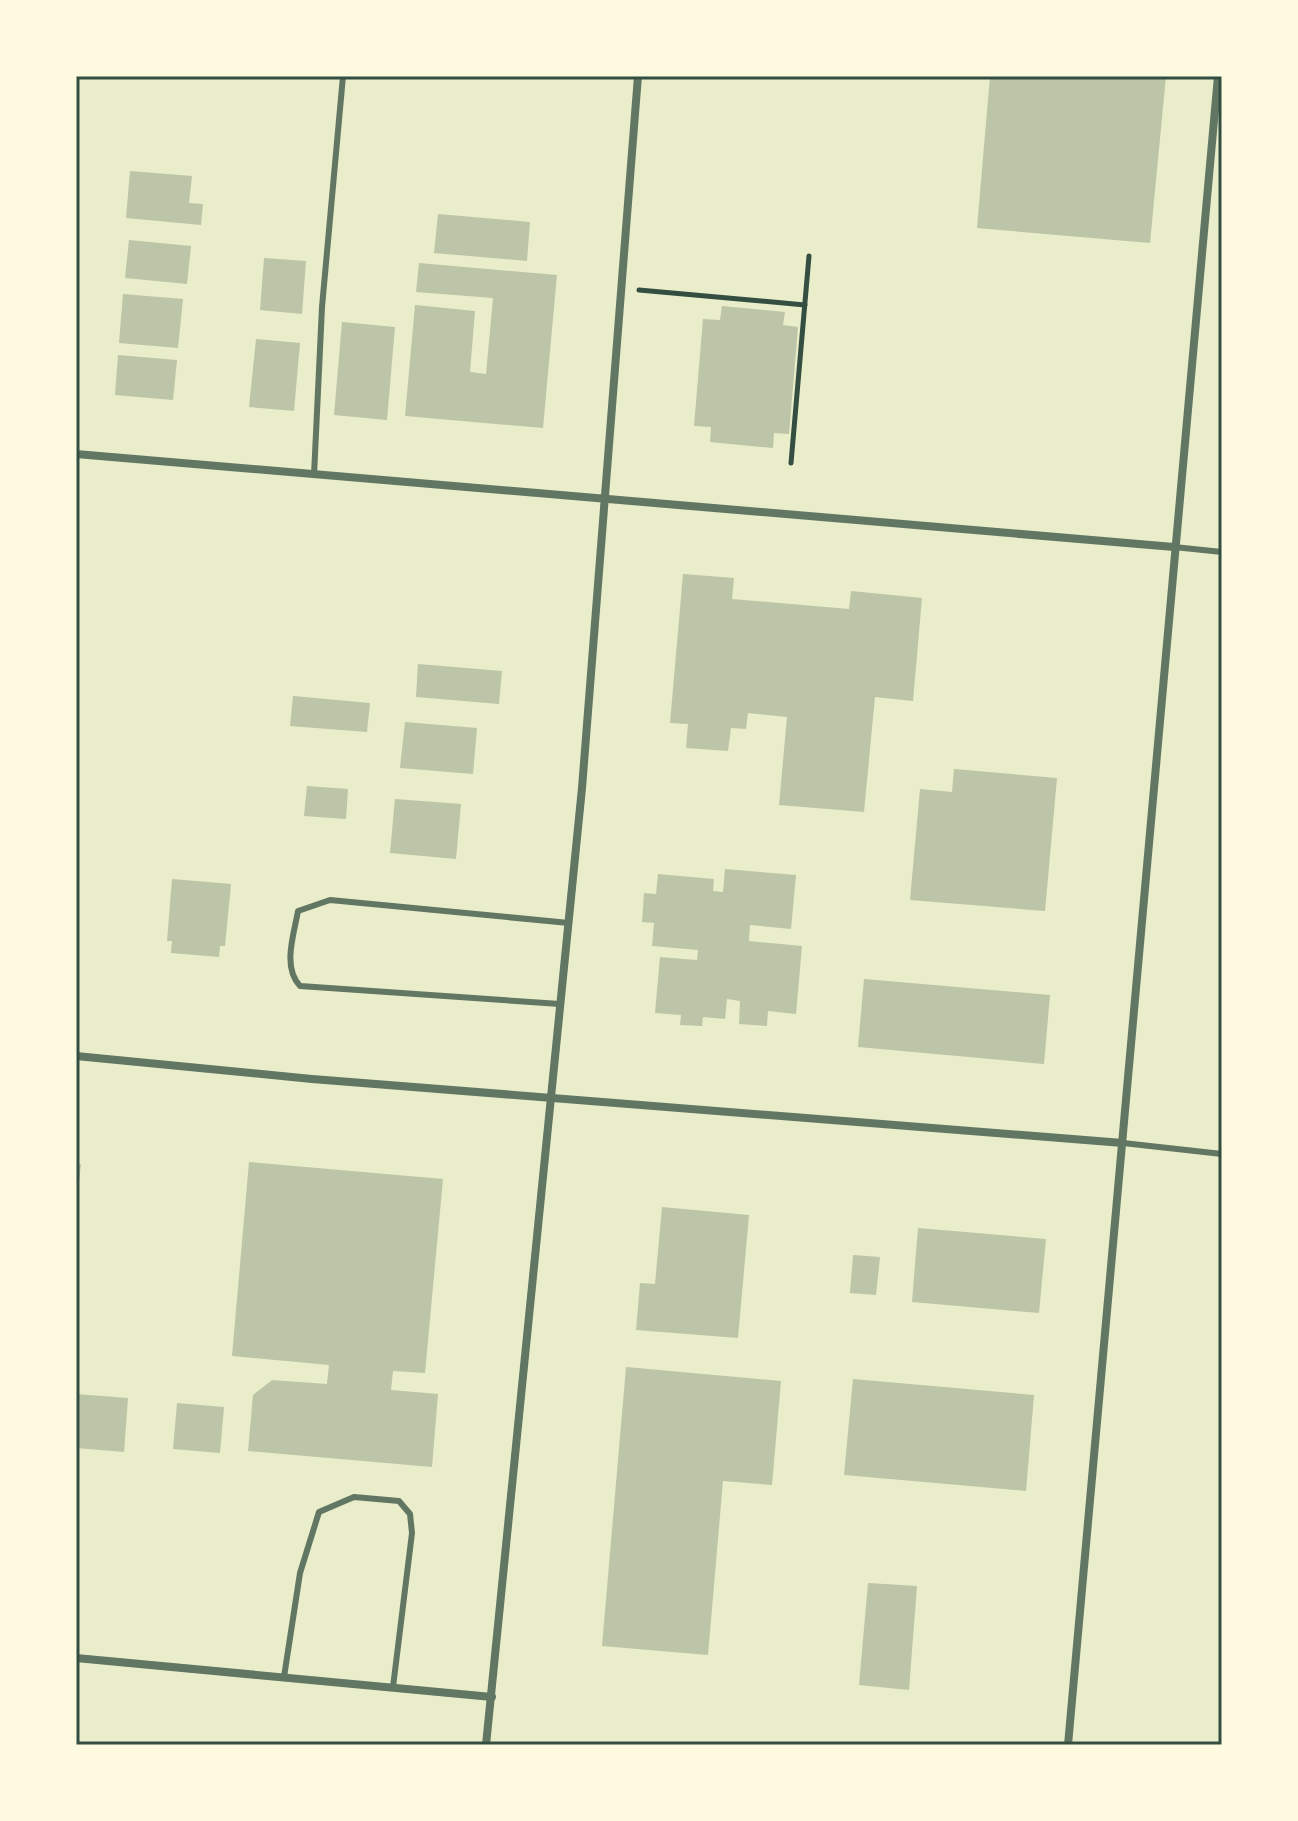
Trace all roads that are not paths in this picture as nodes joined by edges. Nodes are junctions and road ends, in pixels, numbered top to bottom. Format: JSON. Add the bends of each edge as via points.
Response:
{"nodes":[{"id":1,"x":343,"y":76,"type":"edge"},
{"id":2,"x":638,"y":76,"type":"edge"},
{"id":3,"x":1218,"y":76,"type":"edge"},
{"id":4,"x":76,"y":454,"type":"edge"},
{"id":5,"x":314,"y":476,"type":"junction"},
{"id":6,"x":605,"y":502,"type":"junction"},
{"id":7,"x":1174,"y":547,"type":"junction"},
{"id":8,"x":1222,"y":552,"type":"edge"},
{"id":9,"x":569,"y":923,"type":"junction"},
{"id":10,"x":560,"y":1004,"type":"junction"},
{"id":11,"x":76,"y":1056,"type":"edge"},
{"id":12,"x":550,"y":1097,"type":"junction"},
{"id":13,"x":1123,"y":1143,"type":"junction"},
{"id":14,"x":1222,"y":1154,"type":"edge"},
{"id":15,"x":76,"y":1658,"type":"edge"},
{"id":16,"x":284,"y":1677,"type":"junction"},
{"id":17,"x":393,"y":1687,"type":"junction"},
{"id":18,"x":492,"y":1697,"type":"junction"},
{"id":19,"x":486,"y":1745,"type":"edge"},
{"id":20,"x":1068,"y":1745,"type":"edge"}],
"edges":[{"from":1,"to":5,"type":"lane","via":[[322,307]]},
{"from":2,"to":6,"type":"street"},
{"from":3,"to":7,"type":"street"},
{"from":4,"to":5,"type":"street"},
{"from":5,"to":6,"type":"street"},
{"from":6,"to":7,"type":"street"},
{"from":6,"to":9,"type":"street"},
{"from":7,"to":8,"type":"lane"},
{"from":7,"to":13,"type":"street"},
{"from":9,"to":10,"type":"street"},
{"from":9,"to":10,"type":"lane","via":[[330,900],[298,911],[290,961],[300,986]]},
{"from":10,"to":12,"type":"street"},
{"from":11,"to":12,"type":"street"},
{"from":12,"to":13,"type":"street"},
{"from":12,"to":18,"type":"street"},
{"from":13,"to":14,"type":"lane"},
{"from":13,"to":20,"type":"street"},
{"from":15,"to":16,"type":"street"},
{"from":16,"to":17,"type":"street"},
{"from":16,"to":17,"type":"lane","via":[[300,1573],[319,1512],[354,1497],[399,1501],[410,1514],[412,1533]]},
{"from":17,"to":18,"type":"street"},
{"from":18,"to":19,"type":"street"}]}
